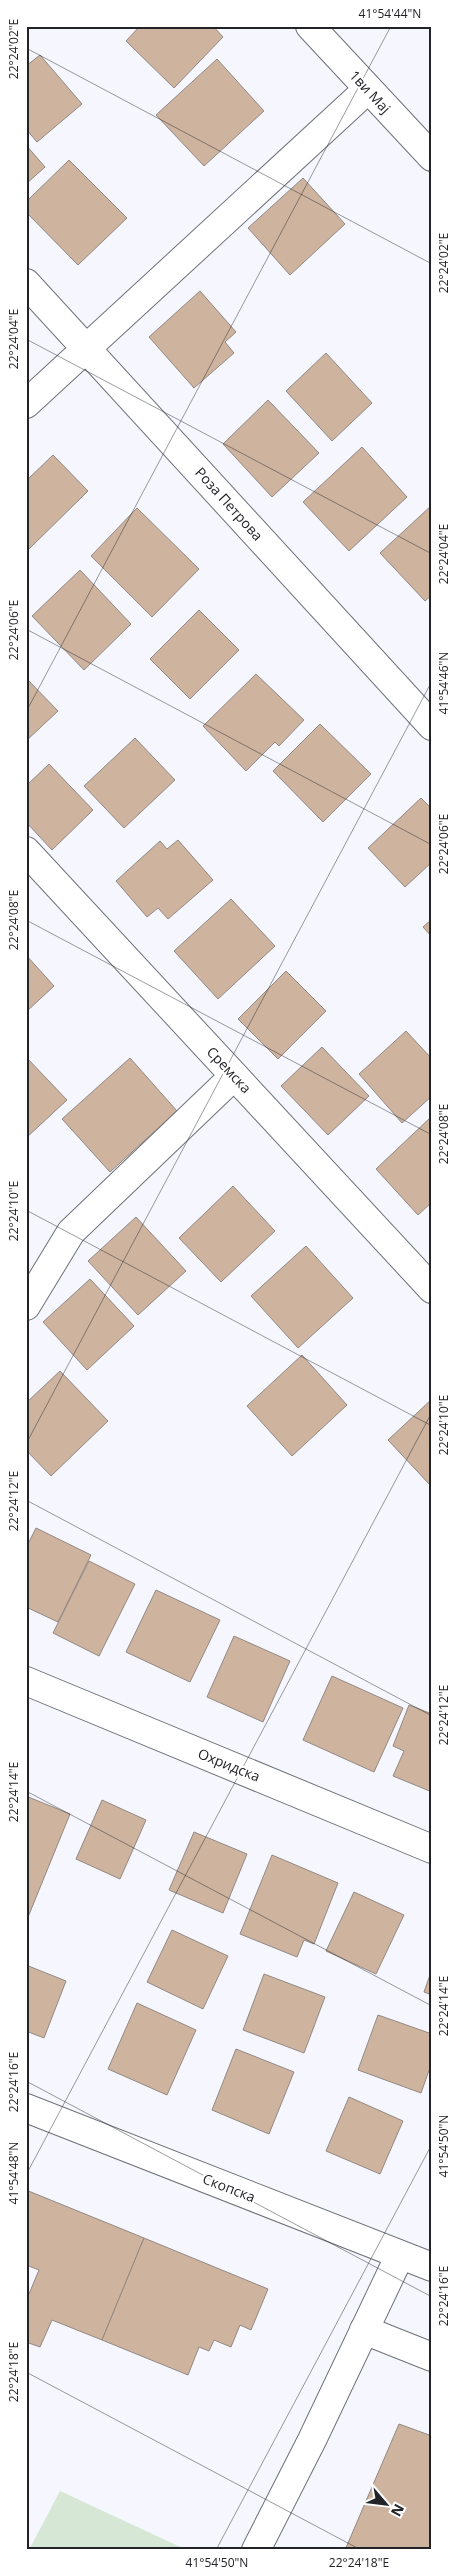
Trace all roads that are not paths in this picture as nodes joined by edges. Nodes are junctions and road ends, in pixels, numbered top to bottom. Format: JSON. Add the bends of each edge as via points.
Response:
{"nodes":[{"id":1,"x":310,"y":26,"type":"edge"},
{"id":2,"x":368,"y":90,"type":"junction"},
{"id":3,"x":432,"y":157,"type":"edge"},
{"id":4,"x":26,"y":283,"type":"edge"},
{"id":5,"x":86,"y":348,"type":"junction"},
{"id":6,"x":26,"y":404,"type":"edge"},
{"id":7,"x":432,"y":726,"type":"edge"},
{"id":8,"x":26,"y":851,"type":"edge"},
{"id":9,"x":234,"y":1076,"type":"junction"},
{"id":10,"x":432,"y":1289,"type":"edge"},
{"id":11,"x":26,"y":1306,"type":"edge"},
{"id":12,"x":26,"y":1681,"type":"edge"},
{"id":13,"x":432,"y":1849,"type":"edge"},
{"id":14,"x":26,"y":2108,"type":"edge"},
{"id":15,"x":400,"y":2255,"type":"junction"},
{"id":16,"x":432,"y":2267,"type":"edge"},
{"id":17,"x":364,"y":2330,"type":"junction"},
{"id":18,"x":432,"y":2358,"type":"edge"},
{"id":19,"x":256,"y":2550,"type":"edge"}],
"edges":[{"from":1,"to":2,"type":"street","name":"1ви Мај"},
{"from":2,"to":3,"type":"street","name":"1ви Мај"},
{"from":2,"to":5,"type":"street"},
{"from":4,"to":5,"type":"street","name":"Роза Петрова"},
{"from":5,"to":6,"type":"street"},
{"from":5,"to":7,"type":"street","name":"Роза Петрова"},
{"from":8,"to":9,"type":"street","name":"Сремска"},
{"from":9,"to":10,"type":"street","name":"Сремска"},
{"from":9,"to":11,"type":"street","via":[[71,1232]]},
{"from":12,"to":13,"type":"street","name":"Охридска"},
{"from":14,"to":15,"type":"street","name":"Скопска"},
{"from":15,"to":16,"type":"street","name":"Скопска"},
{"from":15,"to":17,"type":"street"},
{"from":17,"to":18,"type":"street"},
{"from":17,"to":19,"type":"street"}]}
